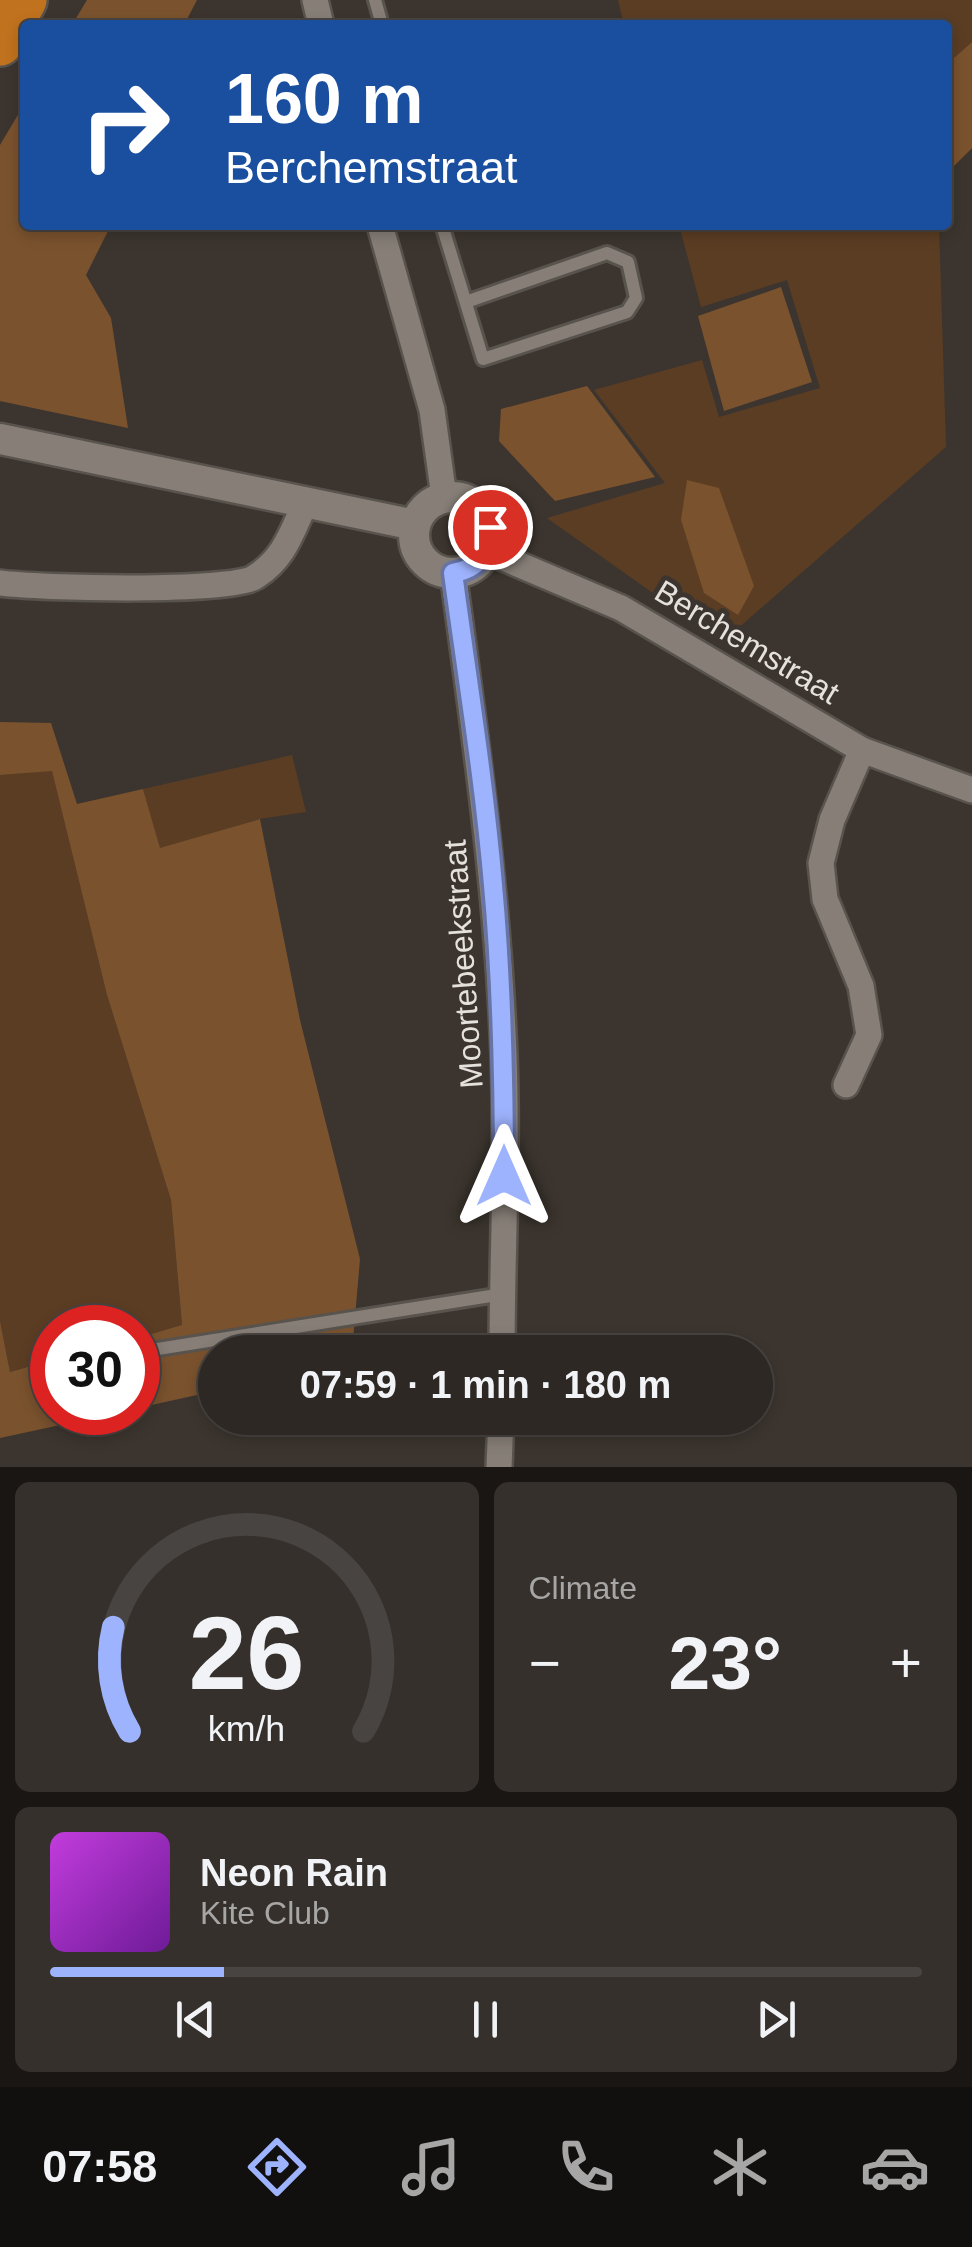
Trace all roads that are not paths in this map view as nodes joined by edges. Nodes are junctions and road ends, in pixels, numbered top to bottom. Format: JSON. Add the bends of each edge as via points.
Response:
{"nodes":[{"id":1,"x":24,"y":0,"type":"edge"},
{"id":2,"x":0,"y":43,"type":"edge"},
{"id":3,"x":381,"y":230,"type":"edge"},
{"id":4,"x":444,"y":230,"type":"edge"},
{"id":5,"x":466,"y":302,"type":"junction"},
{"id":6,"x":0,"y":439,"type":"edge"},
{"id":7,"x":444,"y":497,"type":"junction"},
{"id":8,"x":306,"y":502,"type":"junction"},
{"id":9,"x":415,"y":525,"type":"junction"},
{"id":10,"x":487,"y":551,"type":"junction"},
{"id":11,"x":453,"y":573,"type":"junction"},
{"id":12,"x":0,"y":584,"type":"edge"},
{"id":13,"x":862,"y":750,"type":"junction"},
{"id":14,"x":972,"y":790,"type":"edge"},
{"id":15,"x":846,"y":1085,"type":"dead end"},
{"id":16,"x":502,"y":1294,"type":"junction"},
{"id":17,"x":502,"y":1335,"type":"edge"},
{"id":18,"x":160,"y":1348,"type":"edge"},
{"id":19,"x":500,"y":1435,"type":"edge"},
{"id":20,"x":499,"y":1467,"type":"edge"}],
"edges":[{"from":1,"to":2,"type":"highway"},
{"from":3,"to":7,"type":"street","via":[[432,410]]},
{"from":4,"to":5,"type":"lane"},
{"from":5,"to":5,"type":"lane","via":[[483,359],[626,312],[636,298],[628,262],[607,252]]},
{"from":6,"to":8,"type":"street"},
{"from":7,"to":9,"type":"street"},
{"from":7,"to":10,"type":"street","via":[[475,504],[484,514]]},
{"from":8,"to":9,"type":"street"},
{"from":8,"to":12,"type":"street","via":[[280,558],[250,581],[149,588]]},
{"from":9,"to":11,"type":"street","via":[[416,548],[428,564]]},
{"from":10,"to":11,"type":"street","via":[[476,565]]},
{"from":10,"to":13,"type":"street","name":"Berchemstraat","via":[[621,608]]},
{"from":11,"to":16,"type":"street","name":"Moortebeekstraat","via":[[493,886],[504,1058]]},
{"from":13,"to":14,"type":"street","name":"Berchemstraat"},
{"from":13,"to":15,"type":"street","via":[[820,863],[825,899],[861,986],[868,1035]]},
{"from":16,"to":17,"type":"street","name":"Moortebeekstraat"},
{"from":16,"to":18,"type":"lane"},
{"from":19,"to":20,"type":"street"}]}
